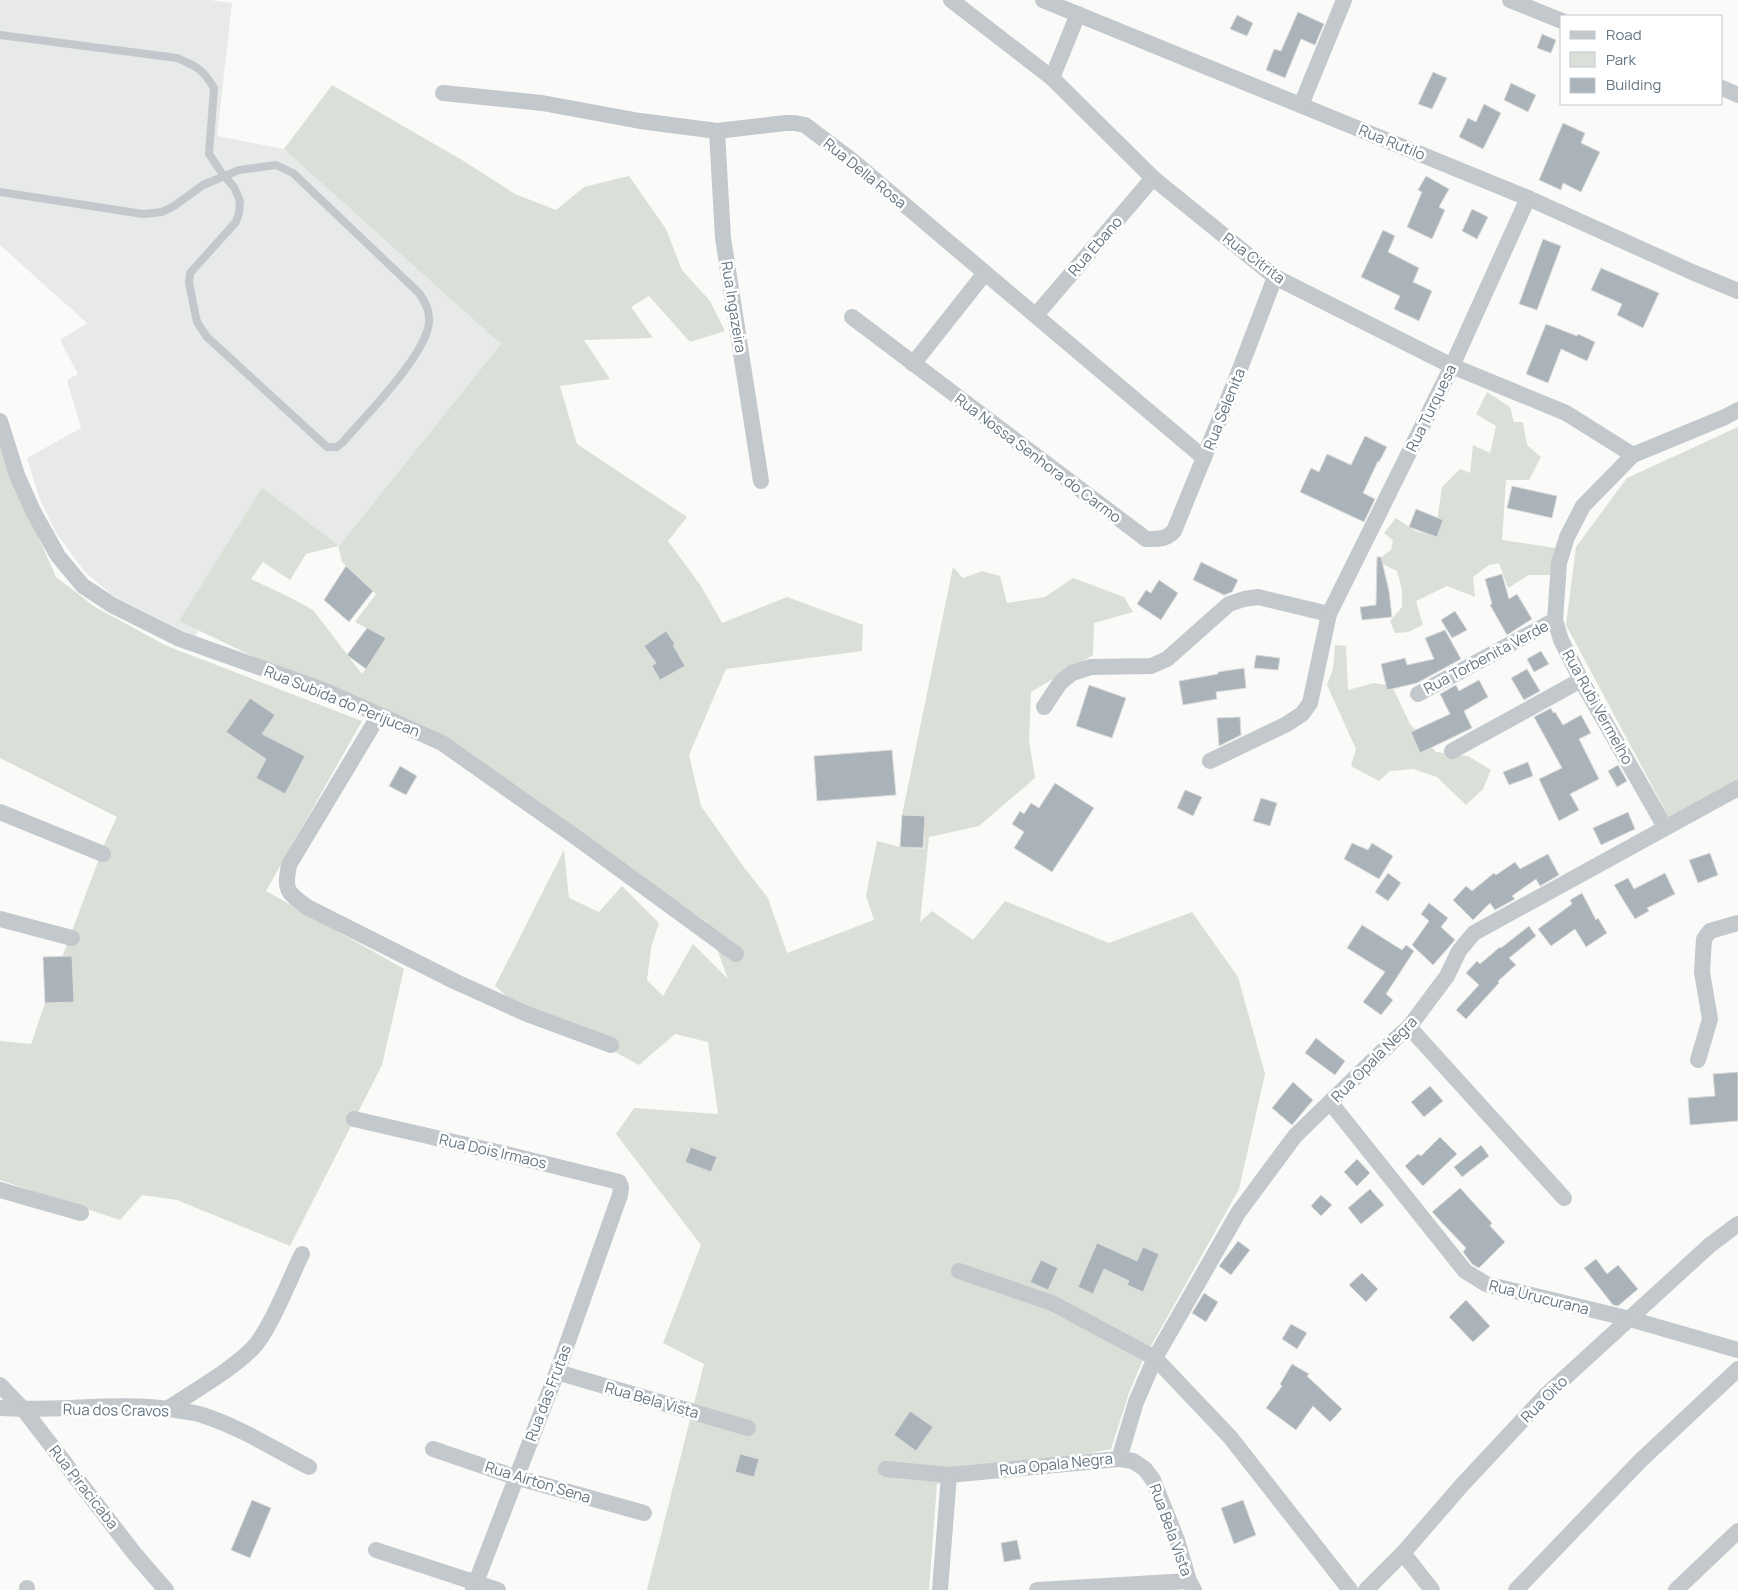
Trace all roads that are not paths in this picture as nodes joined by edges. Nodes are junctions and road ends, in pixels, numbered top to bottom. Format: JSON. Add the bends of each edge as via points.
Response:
{"nodes":[{"id":1,"x":951,"y":0,"type":"edge"},
{"id":2,"x":1044,"y":0,"type":"edge"},
{"id":3,"x":1344,"y":0,"type":"edge"},
{"id":4,"x":1510,"y":0,"type":"edge"},
{"id":5,"x":1078,"y":14,"type":"junction"},
{"id":6,"x":1560,"y":21,"type":"edge"},
{"id":7,"x":0,"y":35,"type":"edge"},
{"id":8,"x":1052,"y":78,"type":"junction"},
{"id":9,"x":1723,"y":88,"type":"edge"},
{"id":10,"x":443,"y":93,"type":"dead end"},
{"id":11,"x":1738,"y":95,"type":"edge"},
{"id":12,"x":1301,"y":105,"type":"junction"},
{"id":13,"x":717,"y":131,"type":"junction"},
{"id":14,"x":224,"y":176,"type":"junction"},
{"id":15,"x":1153,"y":178,"type":"junction"},
{"id":16,"x":0,"y":192,"type":"edge"},
{"id":17,"x":1528,"y":198,"type":"junction"},
{"id":18,"x":985,"y":273,"type":"junction"},
{"id":19,"x":1275,"y":277,"type":"junction"},
{"id":20,"x":1738,"y":291,"type":"edge"},
{"id":21,"x":1036,"y":315,"type":"junction"},
{"id":22,"x":852,"y":317,"type":"dead end"},
{"id":23,"x":913,"y":364,"type":"junction"},
{"id":24,"x":1452,"y":366,"type":"junction"},
{"id":25,"x":1738,"y":410,"type":"edge"},
{"id":26,"x":0,"y":421,"type":"edge"},
{"id":27,"x":1633,"y":455,"type":"junction"},
{"id":28,"x":1204,"y":458,"type":"junction"},
{"id":29,"x":761,"y":481,"type":"dead end"},
{"id":30,"x":1168,"y":537,"type":"joint"},
{"id":31,"x":1329,"y":614,"type":"junction"},
{"id":32,"x":1555,"y":620,"type":"junction"},
{"id":33,"x":1581,"y":680,"type":"junction"},
{"id":34,"x":1418,"y":694,"type":"dead end"},
{"id":35,"x":1044,"y":707,"type":"dead end"},
{"id":36,"x":379,"y":715,"type":"junction"},
{"id":37,"x":1452,"y":751,"type":"dead end"},
{"id":38,"x":1210,"y":762,"type":"dead end"},
{"id":39,"x":1738,"y":788,"type":"edge"},
{"id":40,"x":0,"y":812,"type":"edge"},
{"id":41,"x":1665,"y":827,"type":"junction"},
{"id":42,"x":103,"y":854,"type":"dead end"},
{"id":43,"x":0,"y":919,"type":"edge"},
{"id":44,"x":1738,"y":923,"type":"edge"},
{"id":45,"x":72,"y":938,"type":"dead end"},
{"id":46,"x":736,"y":954,"type":"dead end"},
{"id":47,"x":1409,"y":1027,"type":"junction"},
{"id":48,"x":611,"y":1046,"type":"dead end"},
{"id":49,"x":1698,"y":1060,"type":"dead end"},
{"id":50,"x":1330,"y":1102,"type":"junction"},
{"id":51,"x":354,"y":1119,"type":"dead end"},
{"id":52,"x":0,"y":1190,"type":"edge"},
{"id":53,"x":620,"y":1196,"type":"joint"},
{"id":54,"x":1564,"y":1198,"type":"dead end"},
{"id":55,"x":81,"y":1213,"type":"dead end"},
{"id":56,"x":1738,"y":1224,"type":"edge"},
{"id":57,"x":302,"y":1254,"type":"dead end"},
{"id":58,"x":959,"y":1271,"type":"dead end"},
{"id":59,"x":1630,"y":1319,"type":"junction"},
{"id":60,"x":1738,"y":1350,"type":"edge"},
{"id":61,"x":1155,"y":1358,"type":"junction"},
{"id":62,"x":1738,"y":1369,"type":"edge"},
{"id":63,"x":557,"y":1372,"type":"junction"},
{"id":64,"x":0,"y":1386,"type":"edge"},
{"id":65,"x":0,"y":1408,"type":"edge"},
{"id":66,"x":167,"y":1409,"type":"junction"},
{"id":67,"x":24,"y":1410,"type":"junction"},
{"id":68,"x":748,"y":1428,"type":"dead end"},
{"id":69,"x":433,"y":1448,"type":"dead end"},
{"id":70,"x":1120,"y":1459,"type":"junction"},
{"id":71,"x":309,"y":1467,"type":"dead end"},
{"id":72,"x":886,"y":1470,"type":"dead end"},
{"id":73,"x":949,"y":1475,"type":"junction"},
{"id":74,"x":515,"y":1477,"type":"junction"},
{"id":75,"x":644,"y":1513,"type":"dead end"},
{"id":76,"x":1738,"y":1531,"type":"edge"},
{"id":77,"x":376,"y":1550,"type":"dead end"},
{"id":78,"x":1403,"y":1554,"type":"junction"},
{"id":79,"x":1192,"y":1585,"type":"edge"},
{"id":80,"x":474,"y":1586,"type":"edge"},
{"id":81,"x":166,"y":1590,"type":"edge"},
{"id":82,"x":498,"y":1590,"type":"edge"},
{"id":83,"x":940,"y":1590,"type":"edge"},
{"id":84,"x":1037,"y":1590,"type":"edge"},
{"id":85,"x":1350,"y":1590,"type":"edge"},
{"id":86,"x":1366,"y":1590,"type":"edge"},
{"id":87,"x":1432,"y":1590,"type":"edge"},
{"id":88,"x":1516,"y":1590,"type":"edge"},
{"id":89,"x":1676,"y":1590,"type":"edge"}],
"edges":[{"from":1,"to":8,"type":"street","name":"Rua Citrita"},
{"from":2,"to":5,"type":"street","name":"Rua Rutilo"},
{"from":3,"to":12,"type":"street"},
{"from":4,"to":6,"type":"street"},
{"from":5,"to":8,"type":"street"},
{"from":5,"to":12,"type":"street","name":"Rua Rutilo"},
{"from":7,"to":14,"type":"lane","via":[[177,58],[199,68],[214,88],[209,154]]},
{"from":8,"to":15,"type":"street","name":"Rua Citrita"},
{"from":9,"to":11,"type":"street"},
{"from":10,"to":13,"type":"street","name":"Rua Della Rosa","via":[[542,103]]},
{"from":12,"to":17,"type":"street","name":"Rua Rutilo"},
{"from":13,"to":18,"type":"street","name":"Rua Della Rosa","via":[[785,123],[805,125],[854,162]]},
{"from":13,"to":29,"type":"street","name":"Rua Ingazeira","via":[[723,238]]},
{"from":14,"to":14,"type":"lane","via":[[239,170],[276,165],[293,173],[419,293],[427,306],[430,320],[415,356],[337,447],[327,447],[207,337],[197,322],[190,273],[225,236],[239,213],[240,201]]},
{"from":14,"to":16,"type":"lane","via":[[203,185],[162,212],[143,214]]},
{"from":15,"to":19,"type":"street","name":"Rua Citrita"},
{"from":15,"to":21,"type":"street","name":"Rua Ebano"},
{"from":17,"to":20,"type":"street","name":"Rua Rutilo"},
{"from":17,"to":24,"type":"street","name":"Rua Turquesa"},
{"from":18,"to":21,"type":"street","name":"Rua Della Rosa"},
{"from":18,"to":23,"type":"street"},
{"from":19,"to":24,"type":"street","name":"Rua Citrita"},
{"from":19,"to":28,"type":"street","name":"Rua Selenita"},
{"from":21,"to":28,"type":"street","name":"Rua Della Rosa"},
{"from":22,"to":23,"type":"street","name":"Rua Nossa Senhora do Carmo"},
{"from":23,"to":30,"type":"street","name":"Rua Nossa Senhora do Carmo","via":[[1146,539]]},
{"from":24,"to":27,"type":"street","name":"Rua Citrita","via":[[1566,413]]},
{"from":24,"to":31,"type":"street","name":"Rua Turquesa"},
{"from":25,"to":27,"type":"street"},
{"from":26,"to":36,"type":"street","name":"Rua Subida do Perijucan","via":[[17,475],[33,511],[58,556],[83,586],[112,605],[180,639],[326,691]]},
{"from":27,"to":32,"type":"street","name":"Rua Rubi Vermelho","via":[[1583,506],[1567,536],[1559,563]]},
{"from":28,"to":30,"type":"street","name":"Rua Selenita","via":[[1174,531]]},
{"from":31,"to":35,"type":"street","via":[[1258,597],[1244,599],[1229,604],[1167,659],[1151,666],[1091,667],[1072,673],[1060,683]]},
{"from":31,"to":38,"type":"street","name":"Rua Turquesa","via":[[1310,703],[1302,714]]},
{"from":32,"to":33,"type":"street","name":"Rua Rubi Vermelho"},
{"from":32,"to":34,"type":"street","name":"Rua Torbenita Verde"},
{"from":33,"to":37,"type":"street"},
{"from":33,"to":41,"type":"street","name":"Rua Rubi Vermelho"},
{"from":36,"to":46,"type":"street","name":"Rua Subida do Perijucan","via":[[442,743]]},
{"from":36,"to":48,"type":"street","via":[[289,865],[286,881],[290,893],[308,907],[456,982]]},
{"from":39,"to":41,"type":"street","name":"Rua Opala Negra"},
{"from":40,"to":42,"type":"street"},
{"from":41,"to":47,"type":"street","name":"Rua Opala Negra","via":[[1474,933]]},
{"from":43,"to":45,"type":"street"},
{"from":44,"to":49,"type":"street","via":[[1710,931],[1704,939],[1702,972],[1710,1020]]},
{"from":47,"to":50,"type":"street","name":"Rua Opala Negra"},
{"from":47,"to":54,"type":"street"},
{"from":50,"to":59,"type":"street","name":"Rua Urucurana","via":[[1473,1278],[1486,1284]]},
{"from":50,"to":61,"type":"street","name":"Rua Opala Negra","via":[[1295,1136],[1238,1213]]},
{"from":51,"to":53,"type":"street","name":"Rua Dois Irmaos","via":[[619,1182],[622,1187]]},
{"from":52,"to":55,"type":"street"},
{"from":53,"to":63,"type":"street","name":"Rua das Frutas"},
{"from":56,"to":59,"type":"street","name":"Rua Oito","via":[[1710,1245]]},
{"from":57,"to":66,"type":"street","via":[[267,1327],[252,1348]]},
{"from":58,"to":61,"type":"street","via":[[1052,1303]]},
{"from":59,"to":60,"type":"street","name":"Rua Urucurana"},
{"from":59,"to":78,"type":"street","name":"Rua Oito","via":[[1546,1395]]},
{"from":61,"to":70,"type":"street","name":"Rua Opala Negra","via":[[1136,1402]]},
{"from":61,"to":85,"type":"street","via":[[1230,1437]]},
{"from":62,"to":88,"type":"street","via":[[1640,1461]]},
{"from":63,"to":68,"type":"street","name":"Rua Bela Vista"},
{"from":63,"to":74,"type":"street","name":"Rua das Frutas"},
{"from":64,"to":67,"type":"street","name":"Rua Piracicaba"},
{"from":65,"to":67,"type":"street","name":"Rua dos Cravos"},
{"from":66,"to":67,"type":"street","name":"Rua dos Cravos"},
{"from":66,"to":71,"type":"street","name":"Rua dos Cravos","via":[[201,1414]]},
{"from":67,"to":81,"type":"street","name":"Rua Piracicaba"},
{"from":69,"to":74,"type":"street","name":"Rua Airton Sena"},
{"from":70,"to":73,"type":"street","name":"Rua Opala Negra"},
{"from":70,"to":79,"type":"street","name":"Rua Bela Vista","via":[[1133,1461],[1153,1480]]},
{"from":72,"to":73,"type":"street","name":"Rua Opala Negra"},
{"from":73,"to":83,"type":"street"},
{"from":74,"to":75,"type":"street","name":"Rua Airton Sena"},
{"from":74,"to":80,"type":"street","name":"Rua das Frutas"},
{"from":76,"to":89,"type":"street"},
{"from":77,"to":80,"type":"street"},
{"from":78,"to":86,"type":"street","name":"Rua Oito"},
{"from":78,"to":87,"type":"street"},
{"from":79,"to":84,"type":"street"},
{"from":80,"to":82,"type":"street"}]}
